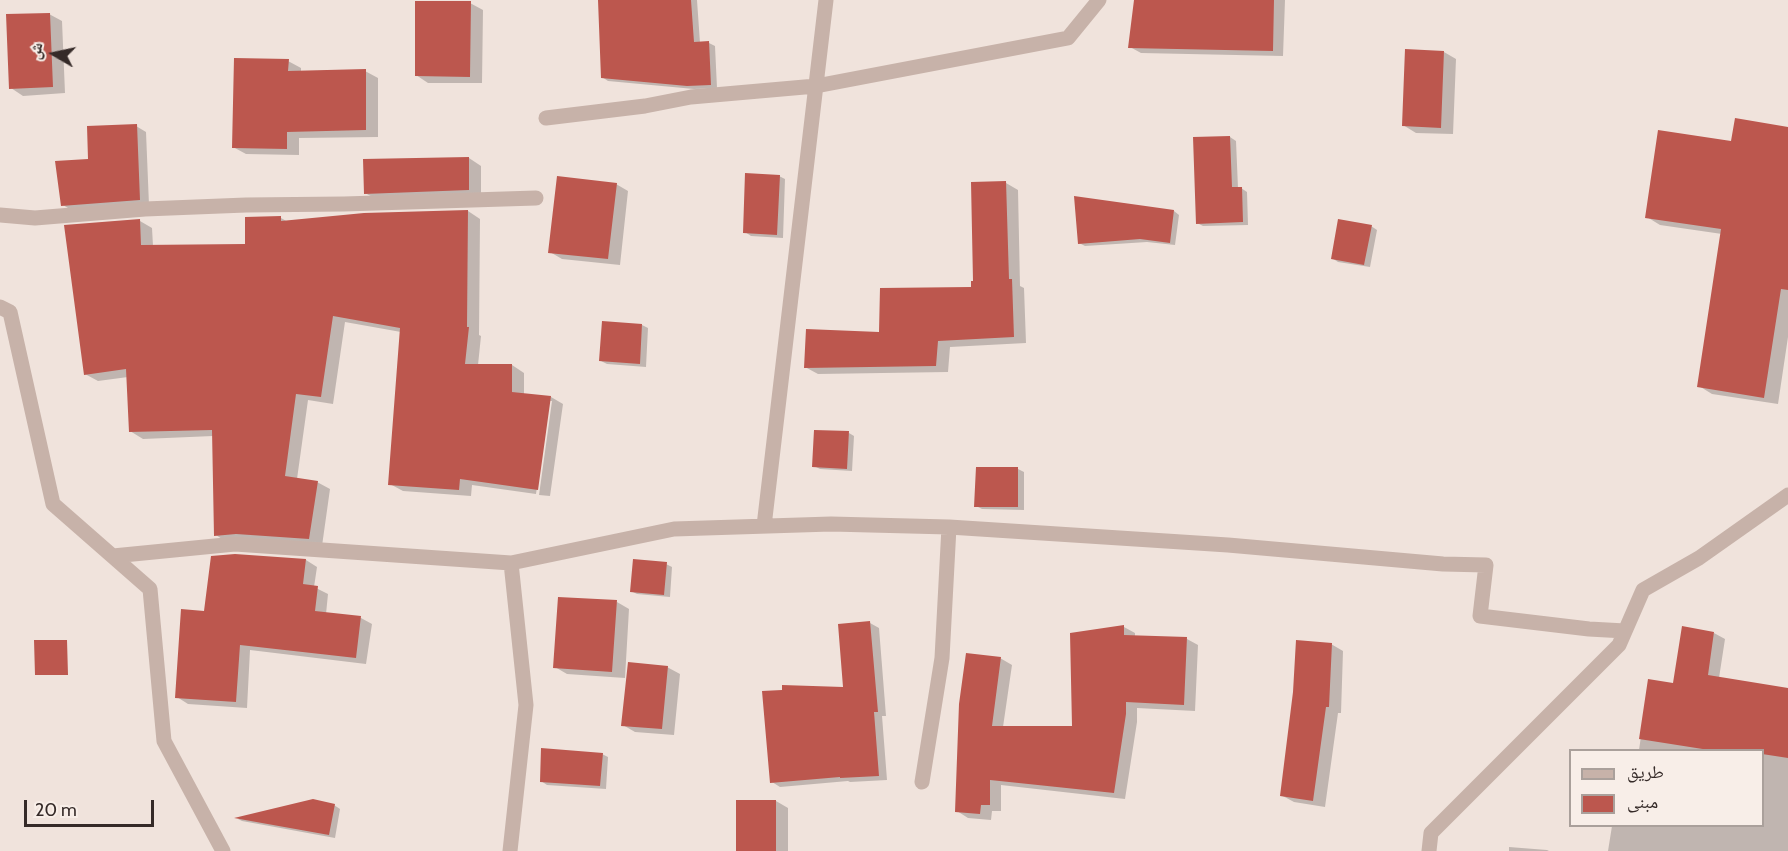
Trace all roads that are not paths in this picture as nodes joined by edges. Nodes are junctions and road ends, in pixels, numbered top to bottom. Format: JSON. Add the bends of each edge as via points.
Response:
{"nodes":[{"id":1,"x":826,"y":0,"type":"edge"},
{"id":2,"x":1099,"y":0,"type":"edge"},
{"id":3,"x":816,"y":86,"type":"junction"},
{"id":4,"x":546,"y":118,"type":"dead end"},
{"id":5,"x":536,"y":198,"type":"dead end"},
{"id":6,"x":0,"y":215,"type":"edge"},
{"id":7,"x":0,"y":307,"type":"edge"},
{"id":8,"x":1788,"y":495,"type":"edge"},
{"id":9,"x":764,"y":526,"type":"junction"},
{"id":10,"x":949,"y":527,"type":"junction"},
{"id":11,"x":113,"y":556,"type":"junction"},
{"id":12,"x":511,"y":563,"type":"junction"},
{"id":13,"x":1625,"y":631,"type":"junction"},
{"id":14,"x":922,"y":782,"type":"dead end"},
{"id":15,"x":223,"y":851,"type":"edge"},
{"id":16,"x":510,"y":851,"type":"edge"},
{"id":17,"x":1429,"y":851,"type":"edge"}],
"edges":[{"from":1,"to":3,"type":"street"},
{"from":2,"to":3,"type":"street","via":[[1068,38]]},
{"from":3,"to":4,"type":"street","via":[[691,97]]},
{"from":3,"to":9,"type":"street"},
{"from":5,"to":6,"type":"street","via":[[145,209],[35,218]]},
{"from":7,"to":11,"type":"street","via":[[10,312],[53,504]]},
{"from":8,"to":13,"type":"street","via":[[1699,558],[1643,591]]},
{"from":9,"to":10,"type":"street"},
{"from":9,"to":12,"type":"street","via":[[674,529]]},
{"from":10,"to":13,"type":"street","via":[[1486,565],[1480,616]]},
{"from":10,"to":14,"type":"street","via":[[942,658]]},
{"from":11,"to":12,"type":"street","via":[[235,544]]},
{"from":11,"to":15,"type":"street","via":[[150,589],[164,741]]},
{"from":12,"to":16,"type":"street","via":[[526,705]]},
{"from":13,"to":17,"type":"street","via":[[1619,645],[1431,833]]}]}
